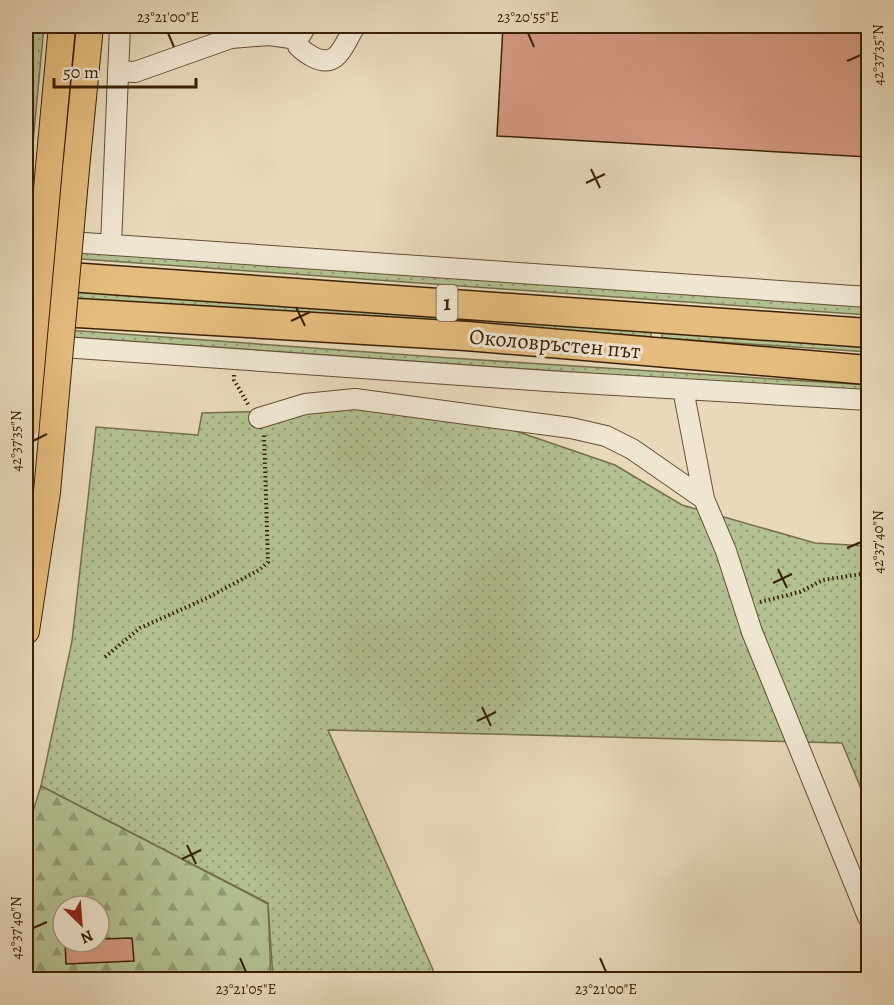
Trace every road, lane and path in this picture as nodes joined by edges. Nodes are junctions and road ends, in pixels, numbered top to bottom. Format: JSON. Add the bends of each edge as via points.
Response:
{"nodes":[{"id":1,"x":62,"y":26,"type":"edge"},
{"id":2,"x":90,"y":26,"type":"edge"},
{"id":3,"x":120,"y":26,"type":"edge"},
{"id":4,"x":355,"y":26,"type":"edge"},
{"id":5,"x":302,"y":32,"type":"edge"},
{"id":6,"x":118,"y":71,"type":"junction"},
{"id":7,"x":26,"y":239,"type":"edge"},
{"id":8,"x":111,"y":245,"type":"junction"},
{"id":9,"x":26,"y":274,"type":"edge"},
{"id":10,"x":868,"y":297,"type":"edge"},
{"id":11,"x":26,"y":310,"type":"edge"},
{"id":12,"x":868,"y":326,"type":"edge"},
{"id":13,"x":806,"y":328,"type":"junction"},
{"id":14,"x":868,"y":333,"type":"edge"},
{"id":15,"x":26,"y":344,"type":"edge"},
{"id":16,"x":233,"y":358,"type":"junction"},
{"id":17,"x":862,"y":371,"type":"edge"},
{"id":18,"x":683,"y":389,"type":"junction"},
{"id":19,"x":868,"y":400,"type":"edge"},
{"id":20,"x":259,"y":418,"type":"junction"},
{"id":21,"x":26,"y":425,"type":"edge"},
{"id":22,"x":26,"y":433,"type":"edge"},
{"id":23,"x":704,"y":499,"type":"junction"},
{"id":24,"x":868,"y":573,"type":"edge"},
{"id":25,"x":744,"y":604,"type":"junction"},
{"id":26,"x":26,"y":632,"type":"edge"},
{"id":27,"x":105,"y":657,"type":"dead end"},
{"id":28,"x":868,"y":917,"type":"edge"}],
"edges":[{"from":1,"to":21,"type":"main road","bridge":true},
{"from":2,"to":26,"type":"main road","bridge":true,"via":[[47,492]]},
{"from":3,"to":6,"type":"street"},
{"from":4,"to":5,"type":"street","via":[[336,58],[322,62],[298,46]]},
{"from":5,"to":6,"type":"street","via":[[231,38],[135,72]]},
{"from":6,"to":8,"type":"street"},
{"from":7,"to":8,"type":"street"},
{"from":8,"to":10,"type":"street"},
{"from":9,"to":13,"type":"highway","name":"Околовръстен път","number":"1"},
{"from":11,"to":17,"type":"highway","name":"Околовръстен път","number":"1","via":[[466,336]]},
{"from":12,"to":13,"type":"highway"},
{"from":13,"to":14,"type":"highway","name":"Околовръстен път","number":"1"},
{"from":15,"to":16,"type":"street"},
{"from":16,"to":18,"type":"street"},
{"from":16,"to":20,"type":"path","via":[[234,380]]},
{"from":18,"to":19,"type":"street"},
{"from":18,"to":23,"type":"street"},
{"from":20,"to":23,"type":"street","via":[[305,404],[355,399],[571,428],[606,436],[632,448]]},
{"from":20,"to":27,"type":"path","via":[[264,428],[268,562],[207,598],[140,628]]},
{"from":21,"to":22,"type":"main road"},
{"from":23,"to":25,"type":"street"},
{"from":24,"to":25,"type":"path","via":[[823,580],[800,592]]},
{"from":25,"to":28,"type":"street"}]}
